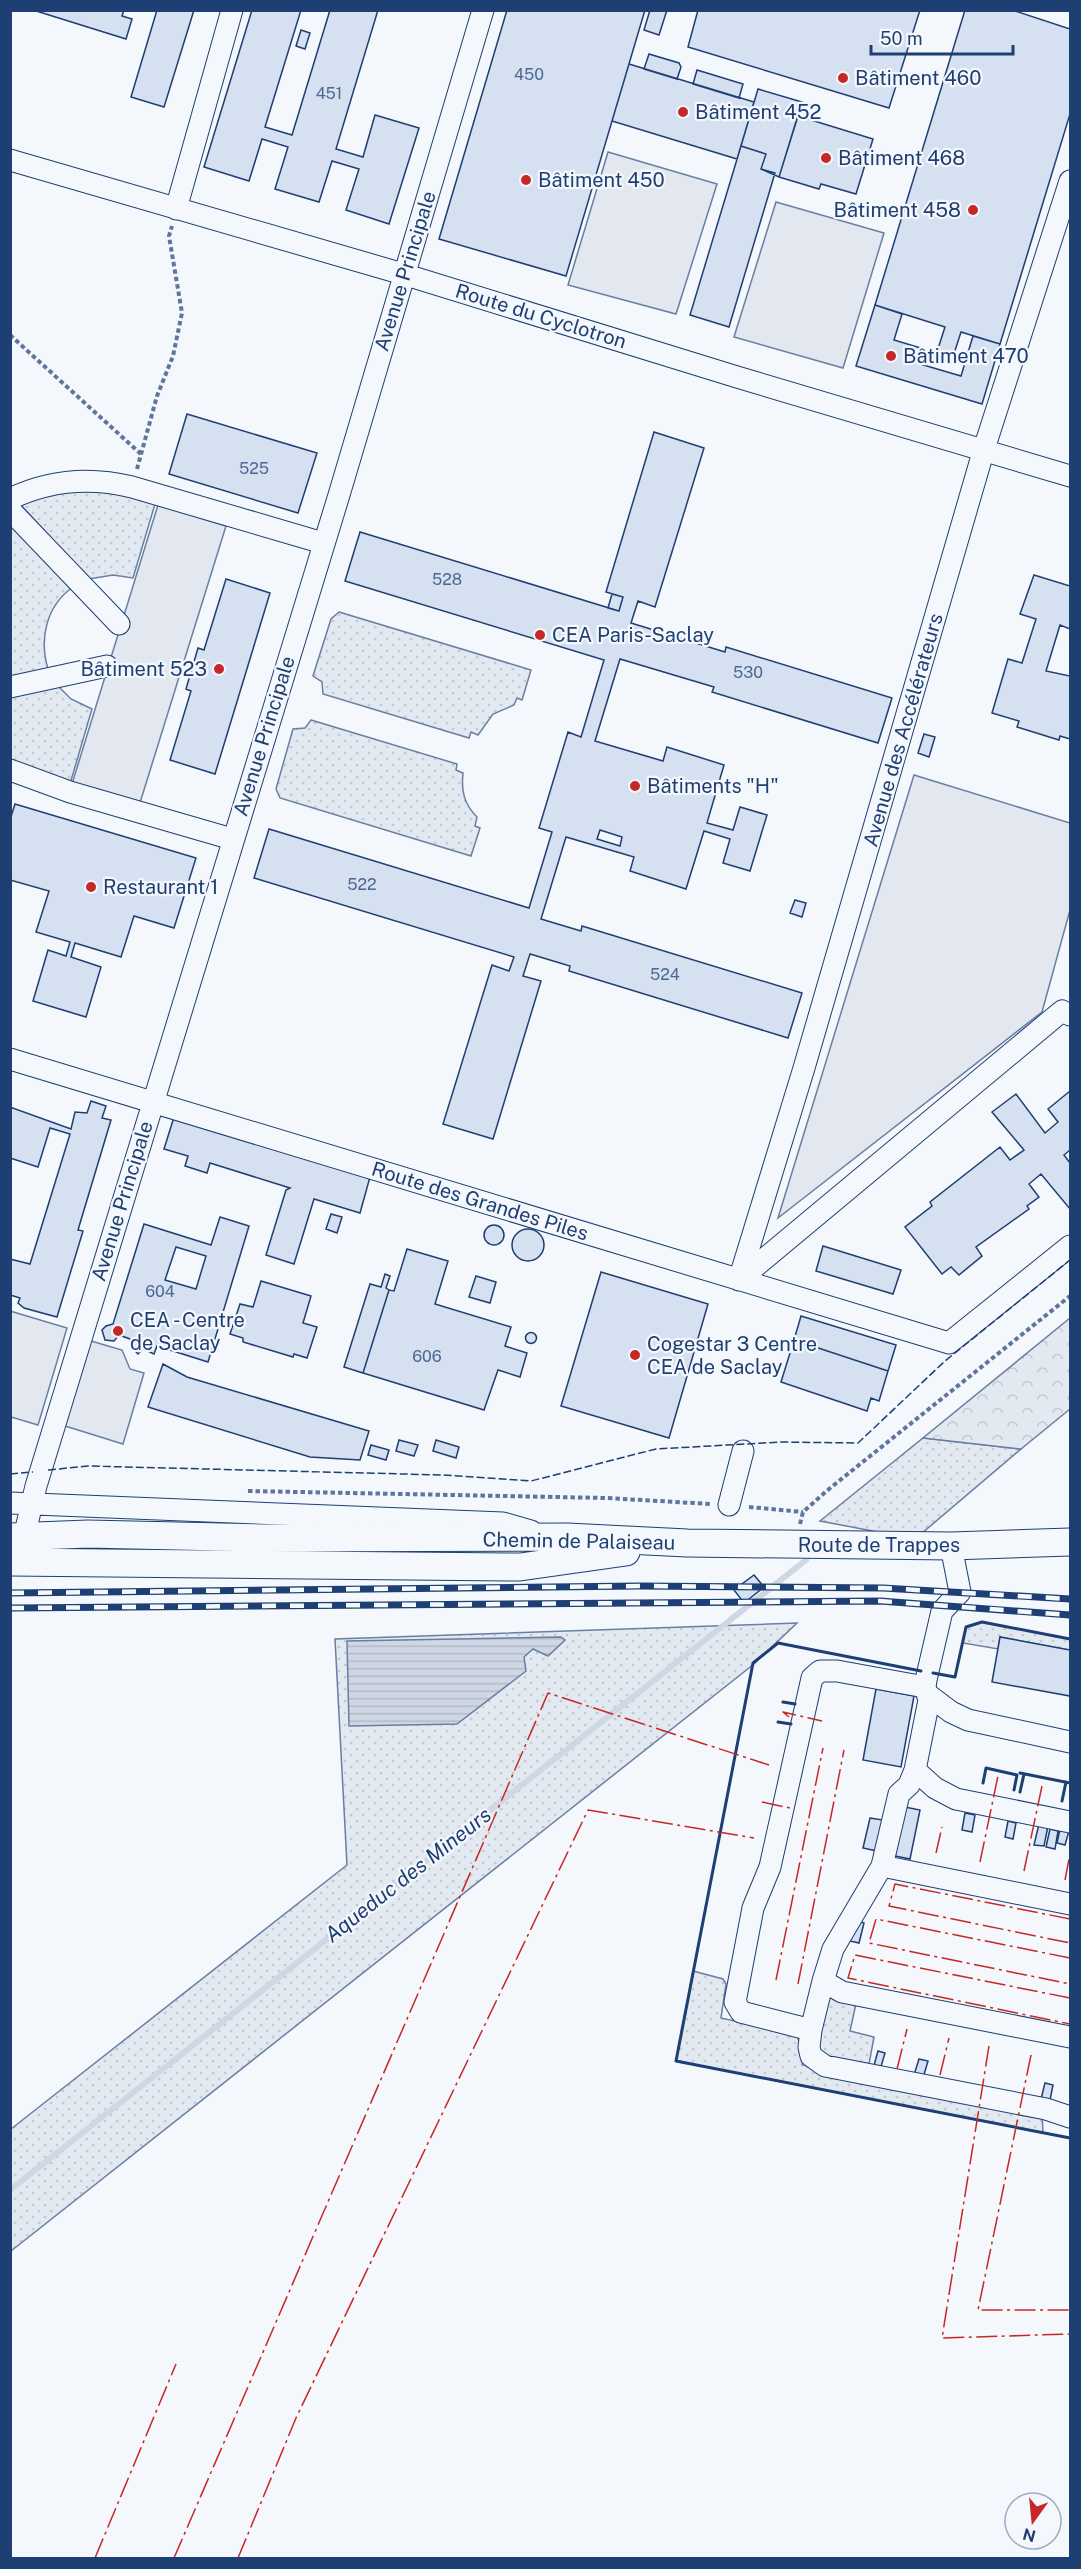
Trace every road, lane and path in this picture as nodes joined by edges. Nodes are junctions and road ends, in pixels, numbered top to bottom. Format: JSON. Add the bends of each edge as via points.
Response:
{"nodes":[{"id":1,"x":232,"y":10,"type":"edge"},
{"id":2,"x":483,"y":10,"type":"edge"},
{"id":3,"x":10,"y":160,"type":"edge"},
{"id":4,"x":1071,"y":181,"type":"edge"},
{"id":5,"x":176,"y":209,"type":"junction"},
{"id":6,"x":403,"y":274,"type":"junction"},
{"id":7,"x":10,"y":335,"type":"edge"},
{"id":8,"x":984,"y":449,"type":"junction"},
{"id":9,"x":142,"y":455,"type":"junction"},
{"id":10,"x":1071,"y":476,"type":"edge"},
{"id":11,"x":132,"y":487,"type":"junction"},
{"id":12,"x":10,"y":499,"type":"edge"},
{"id":13,"x":10,"y":510,"type":"edge"},
{"id":14,"x":323,"y":543,"type":"junction"},
{"id":15,"x":119,"y":624,"type":"dead end"},
{"id":16,"x":107,"y":666,"type":"dead end"},
{"id":17,"x":10,"y":687,"type":"edge"},
{"id":18,"x":10,"y":770,"type":"edge"},
{"id":19,"x":232,"y":839,"type":"junction"},
{"id":20,"x":1071,"y":1015,"type":"edge"},
{"id":21,"x":10,"y":1059,"type":"edge"},
{"id":22,"x":152,"y":1100,"type":"junction"},
{"id":23,"x":1071,"y":1246,"type":"edge"},
{"id":24,"x":739,"y":1280,"type":"junction"},
{"id":25,"x":1071,"y":1296,"type":"edge"},
{"id":26,"x":743,"y":1451,"type":"dead end"},
{"id":27,"x":238,"y":1491,"type":"dead end"},
{"id":28,"x":21,"y":1504,"type":"edge"},
{"id":29,"x":729,"y":1505,"type":"junction"},
{"id":30,"x":555,"y":1538,"type":"junction"},
{"id":31,"x":1071,"y":1542,"type":"edge"},
{"id":32,"x":687,"y":1544,"type":"junction"},
{"id":33,"x":951,"y":1546,"type":"junction"},
{"id":34,"x":15,"y":1551,"type":"edge"},
{"id":35,"x":926,"y":1691,"type":"junction"},
{"id":36,"x":1071,"y":1742,"type":"edge"},
{"id":37,"x":915,"y":1770,"type":"junction"},
{"id":38,"x":1071,"y":1822,"type":"edge"},
{"id":39,"x":882,"y":1866,"type":"junction"},
{"id":40,"x":1071,"y":1904,"type":"edge"},
{"id":41,"x":823,"y":1981,"type":"junction"},
{"id":42,"x":811,"y":2030,"type":"junction"},
{"id":43,"x":1071,"y":2037,"type":"edge"},
{"id":44,"x":1071,"y":2117,"type":"edge"}],
"edges":[{"from":1,"to":5,"type":"street"},
{"from":2,"to":6,"type":"street","name":"Avenue Principale"},
{"from":3,"to":5,"type":"street","name":"Route du Cyclotron"},
{"from":4,"to":8,"type":"street","name":"Avenue des Accélérateurs"},
{"from":5,"to":6,"type":"street","name":"Route du Cyclotron"},
{"from":5,"to":9,"type":"path","via":[[169,236],[182,313],[173,357],[157,396]]},
{"from":6,"to":8,"type":"street","name":"Route du Cyclotron"},
{"from":6,"to":14,"type":"street","name":"Avenue Principale"},
{"from":7,"to":9,"type":"path"},
{"from":8,"to":10,"type":"street","name":"Route du Cyclotron"},
{"from":8,"to":24,"type":"street","name":"Avenue des Accélérateurs"},
{"from":9,"to":11,"type":"path"},
{"from":11,"to":12,"type":"street","via":[[84,481],[40,487]]},
{"from":11,"to":14,"type":"street"},
{"from":13,"to":15,"type":"street"},
{"from":14,"to":19,"type":"street","name":"Avenue Principale"},
{"from":16,"to":17,"type":"street"},
{"from":18,"to":19,"type":"street","via":[[70,792]]},
{"from":19,"to":22,"type":"street","name":"Avenue Principale"},
{"from":20,"to":24,"type":"street","via":[[1062,1011]]},
{"from":21,"to":22,"type":"street","name":"Route des Grandes Piles"},
{"from":22,"to":24,"type":"street","name":"Route des Grandes Piles"},
{"from":22,"to":28,"type":"street","name":"Avenue Principale","via":[[44,1461]]},
{"from":23,"to":24,"type":"street","name":"Route des Grandes Piles","via":[[949,1343]]},
{"from":25,"to":29,"type":"path","via":[[803,1512]]},
{"from":26,"to":29,"type":"street"},
{"from":27,"to":29,"type":"path","via":[[596,1498]]},
{"from":28,"to":30,"type":"street","via":[[503,1523]]},
{"from":28,"to":34,"type":"street","name":"Avenue Principale"},
{"from":30,"to":32,"type":"main road","name":"Chemin de Palaiseau"},
{"from":30,"to":34,"type":"main road","name":"Chemin de Palaiseau","via":[[88,1534]]},
{"from":31,"to":33,"type":"main road","name":"Route de Trappes"},
{"from":32,"to":33,"type":"main road","name":"Route de Trappes"},
{"from":32,"to":34,"type":"main road","name":"Chemin de Palaiseau","via":[[520,1567]]},
{"from":33,"to":35,"type":"street","via":[[960,1592],[942,1611]]},
{"from":35,"to":36,"type":"street","via":[[951,1712],[968,1720]]},
{"from":35,"to":37,"type":"street","via":[[929,1700]]},
{"from":35,"to":42,"type":"street","via":[[837,1671],[820,1671],[812,1678],[770,1867],[753,1908],[735,2002],[741,2012],[751,2017]]},
{"from":37,"to":38,"type":"street","via":[[935,1788],[956,1799]]},
{"from":37,"to":39,"type":"street","via":[[909,1785],[899,1794]]},
{"from":39,"to":40,"type":"street"},
{"from":39,"to":41,"type":"street","via":[[833,1949]]},
{"from":41,"to":42,"type":"street"},
{"from":41,"to":43,"type":"street","via":[[842,1992]]},
{"from":42,"to":44,"type":"street","via":[[812,2056],[825,2066]]}]}
